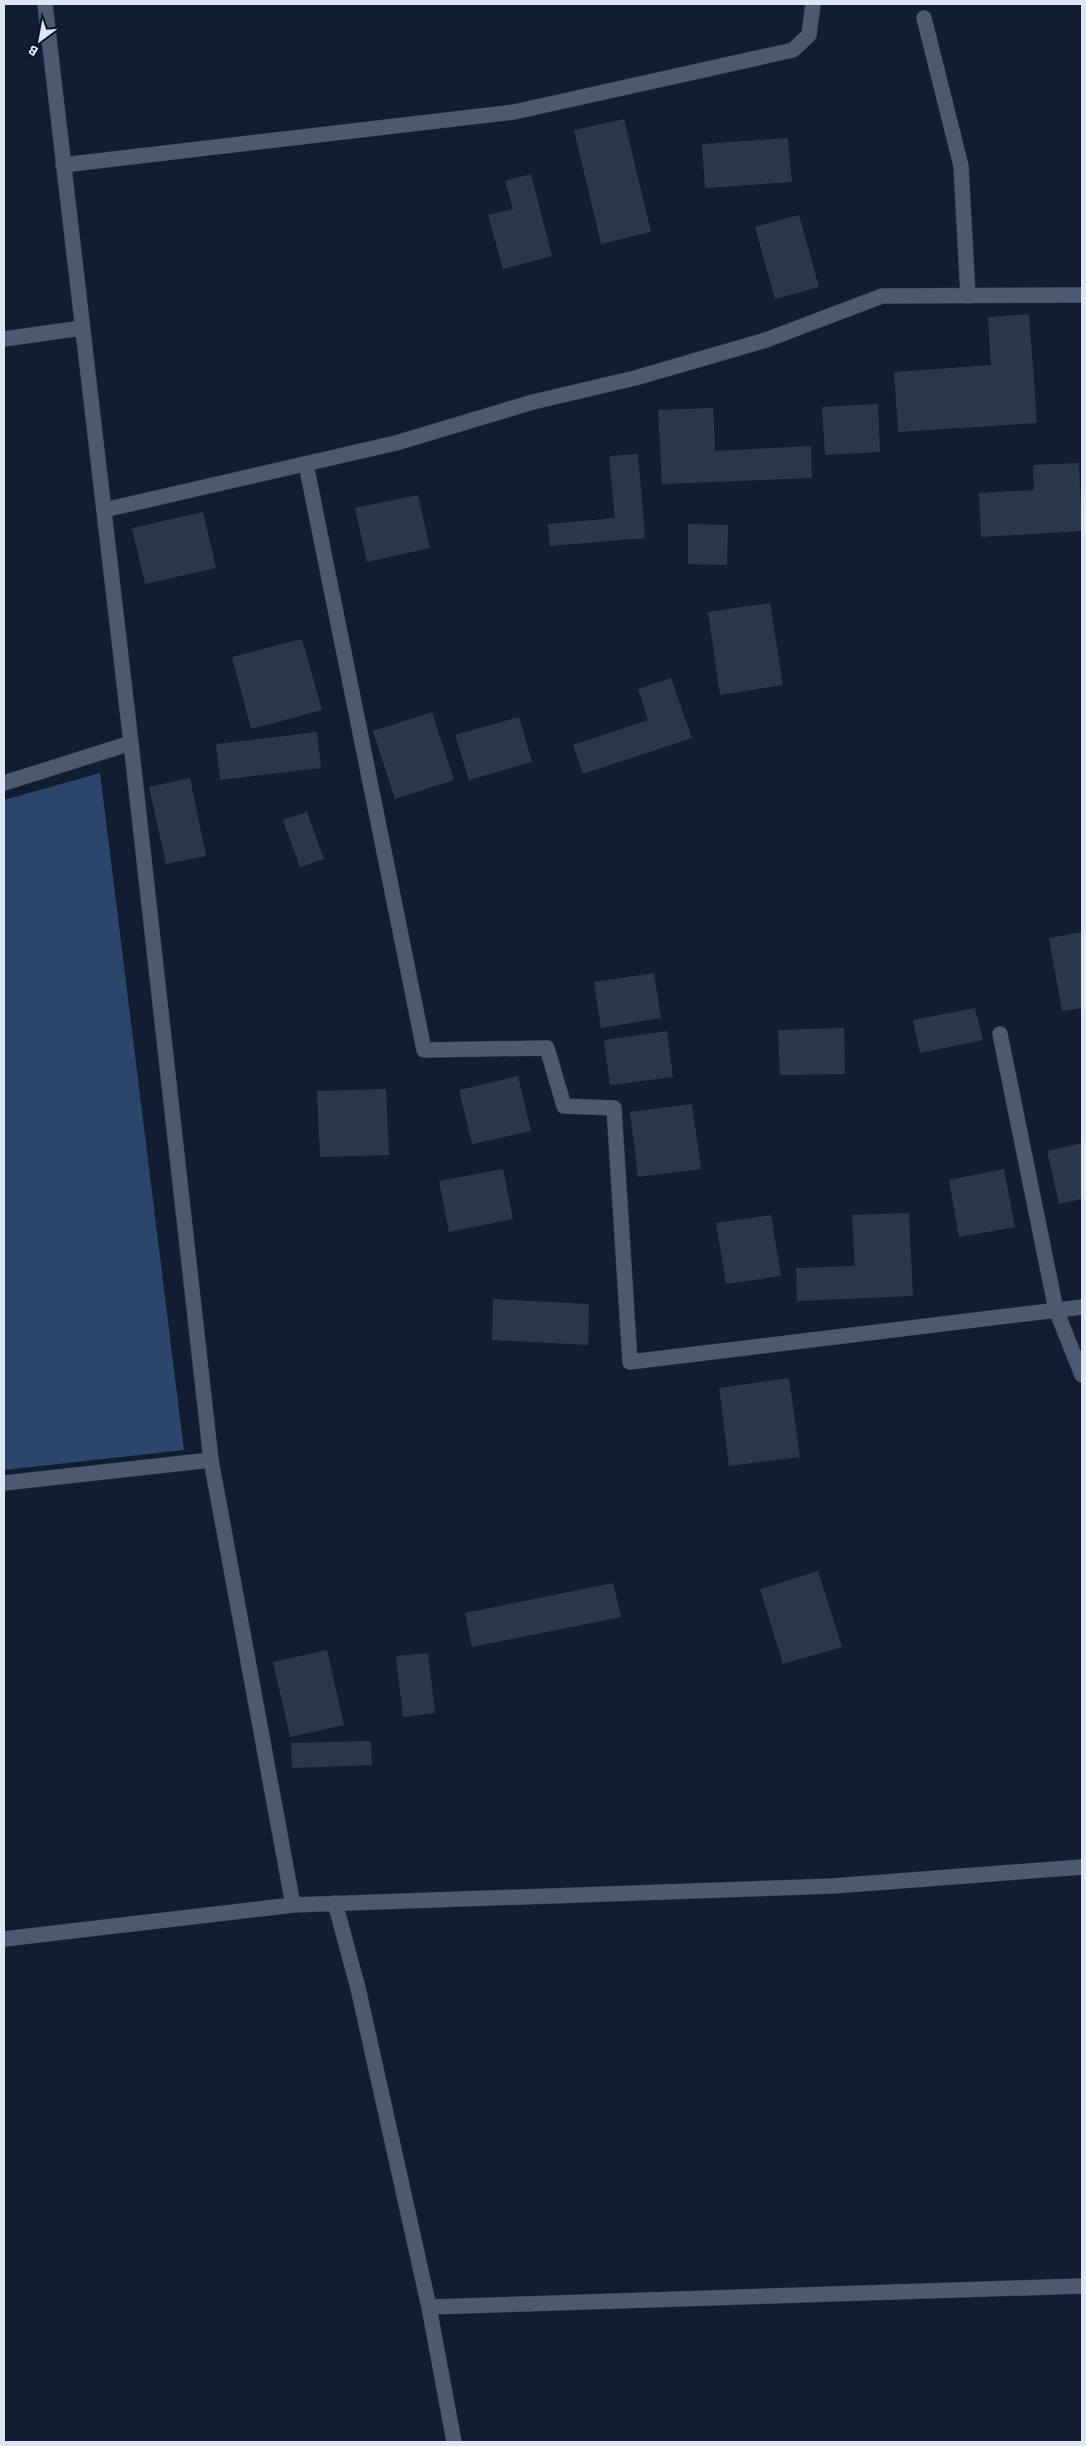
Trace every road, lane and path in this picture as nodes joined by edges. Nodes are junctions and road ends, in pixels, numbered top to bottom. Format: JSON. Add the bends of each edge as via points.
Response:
{"nodes":[{"id":1,"x":45,"y":4,"type":"edge"},
{"id":2,"x":813,"y":4,"type":"edge"},
{"id":3,"x":924,"y":18,"type":"dead end"},
{"id":4,"x":64,"y":165,"type":"junction"},
{"id":5,"x":1082,"y":295,"type":"edge"},
{"id":6,"x":968,"y":296,"type":"junction"},
{"id":7,"x":82,"y":328,"type":"junction"},
{"id":8,"x":4,"y":339,"type":"edge"},
{"id":9,"x":306,"y":464,"type":"junction"},
{"id":10,"x":104,"y":510,"type":"junction"},
{"id":11,"x":131,"y":743,"type":"junction"},
{"id":12,"x":4,"y":782,"type":"edge"},
{"id":13,"x":1000,"y":1034,"type":"dead end"},
{"id":14,"x":1082,"y":1307,"type":"edge"},
{"id":15,"x":1056,"y":1310,"type":"junction"},
{"id":16,"x":1082,"y":1375,"type":"edge"},
{"id":17,"x":211,"y":1460,"type":"junction"},
{"id":18,"x":4,"y":1483,"type":"edge"},
{"id":19,"x":1082,"y":1867,"type":"edge"},
{"id":20,"x":335,"y":1903,"type":"junction"},
{"id":21,"x":293,"y":1905,"type":"junction"},
{"id":22,"x":4,"y":1939,"type":"edge"},
{"id":23,"x":1082,"y":2286,"type":"edge"},
{"id":24,"x":429,"y":2307,"type":"junction"},
{"id":25,"x":454,"y":2442,"type":"edge"}],
"edges":[{"from":1,"to":4,"type":"street"},
{"from":2,"to":4,"type":"street","via":[[809,35],[793,50],[514,112]]},
{"from":3,"to":6,"type":"street","via":[[961,166]]},
{"from":4,"to":7,"type":"street"},
{"from":5,"to":6,"type":"street"},
{"from":6,"to":9,"type":"street","via":[[882,296],[756,343],[635,378],[533,402],[396,443]]},
{"from":7,"to":8,"type":"street"},
{"from":7,"to":10,"type":"street"},
{"from":9,"to":10,"type":"street"},
{"from":9,"to":15,"type":"street","via":[[424,1050],[547,1048],[564,1106],[614,1108],[630,1362]]},
{"from":10,"to":11,"type":"street"},
{"from":11,"to":12,"type":"street"},
{"from":11,"to":17,"type":"street"},
{"from":13,"to":15,"type":"street"},
{"from":14,"to":15,"type":"street"},
{"from":15,"to":16,"type":"street"},
{"from":17,"to":18,"type":"street"},
{"from":17,"to":21,"type":"street"},
{"from":19,"to":20,"type":"street","via":[[833,1886]]},
{"from":20,"to":21,"type":"street"},
{"from":20,"to":24,"type":"street","via":[[358,1988]]},
{"from":21,"to":22,"type":"street"},
{"from":23,"to":24,"type":"street"},
{"from":24,"to":25,"type":"street"}]}
